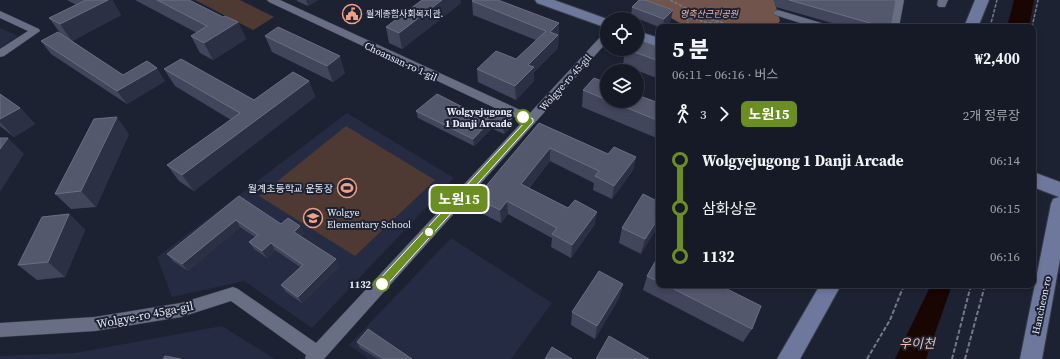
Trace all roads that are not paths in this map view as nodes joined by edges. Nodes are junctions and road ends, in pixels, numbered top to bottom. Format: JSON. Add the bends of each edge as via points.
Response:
{"nodes":[{"id":1,"x":272,"y":0,"type":"edge"},
{"id":2,"x":542,"y":0,"type":"edge"},
{"id":3,"x":899,"y":0,"type":"edge"},
{"id":4,"x":982,"y":0,"type":"edge"},
{"id":5,"x":778,"y":13,"type":"dead end"},
{"id":6,"x":0,"y":14,"type":"edge"},
{"id":7,"x":600,"y":21,"type":"edge"},
{"id":8,"x":814,"y":24,"type":"edge"},
{"id":9,"x":895,"y":24,"type":"edge"},
{"id":10,"x":972,"y":24,"type":"edge"},
{"id":11,"x":644,"y":38,"type":"edge"},
{"id":12,"x":656,"y":42,"type":"edge"},
{"id":13,"x":600,"y":44,"type":"edge"},
{"id":14,"x":0,"y":54,"type":"edge"},
{"id":15,"x":531,"y":120,"type":"junction"},
{"id":16,"x":1036,"y":179,"type":"edge"},
{"id":17,"x":1060,"y":190,"type":"edge"},
{"id":18,"x":1060,"y":204,"type":"edge"},
{"id":19,"x":1057,"y":237,"type":"edge"},
{"id":20,"x":829,"y":288,"type":"edge"},
{"id":21,"x":0,"y":330,"type":"edge"},
{"id":22,"x":316,"y":357,"type":"edge"},
{"id":23,"x":788,"y":359,"type":"edge"},
{"id":24,"x":1031,"y":359,"type":"edge"}],
"edges":[{"from":1,"to":15,"type":"street","name":"Choansan-ro 1-gil"},
{"from":2,"to":7,"type":"main road"},
{"from":3,"to":9,"type":"street"},
{"from":4,"to":10,"type":"main road"},
{"from":5,"to":8,"type":"street"},
{"from":6,"to":14,"type":"street","via":[[35,31]]},
{"from":11,"to":12,"type":"main road"},
{"from":13,"to":15,"type":"street","name":"Wolgye-ro 45-gil"},
{"from":15,"to":22,"type":"street","name":"Wolgye-ro 45-gil"},
{"from":16,"to":17,"type":"main road"},
{"from":18,"to":19,"type":"main road","name":"Hancheon-ro"},
{"from":19,"to":24,"type":"main road","name":"Hancheon-ro"},
{"from":20,"to":23,"type":"main road"},
{"from":21,"to":22,"type":"street","name":"Wolgye-ro 45ga-gil","via":[[95,324],[181,310],[234,294]]}]}
